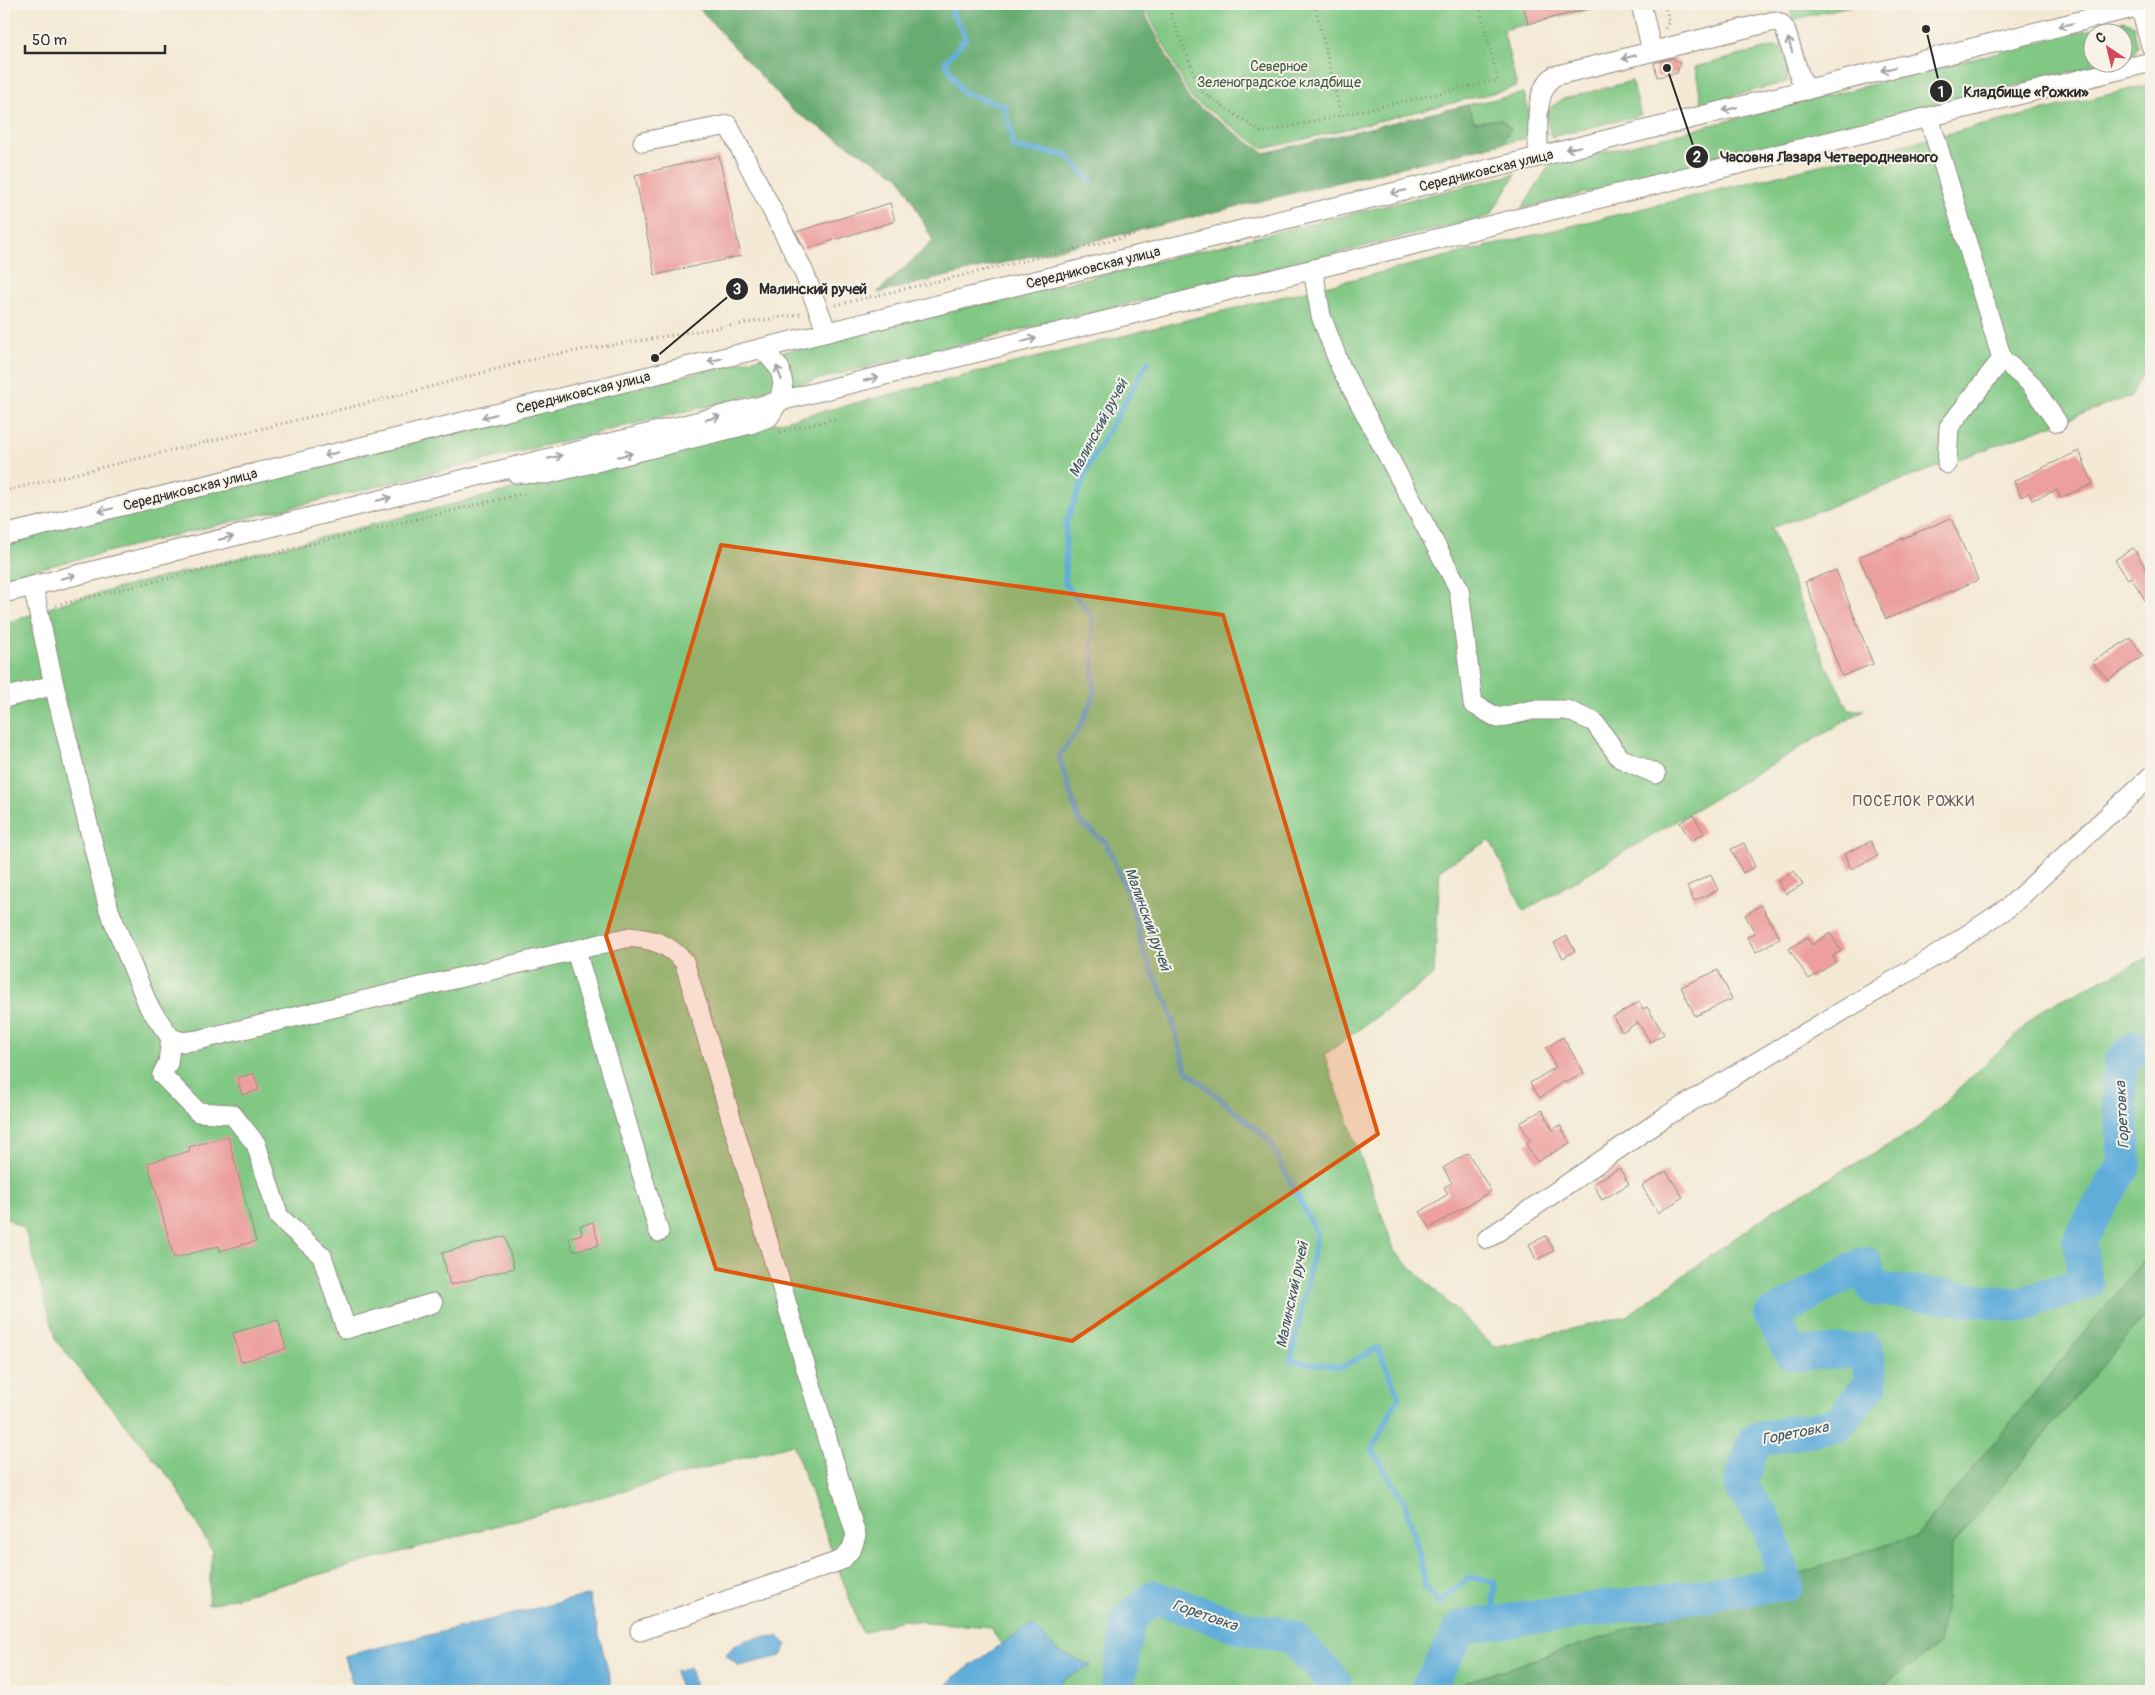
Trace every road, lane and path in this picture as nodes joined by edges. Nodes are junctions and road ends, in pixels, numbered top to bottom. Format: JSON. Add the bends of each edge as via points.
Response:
{"nodes":[{"id":1,"x":1167,"y":4,"type":"edge"},
{"id":2,"x":1315,"y":4,"type":"edge"},
{"id":3,"x":1479,"y":4,"type":"edge"},
{"id":4,"x":1641,"y":4,"type":"edge"},
{"id":5,"x":2151,"y":46,"type":"edge"},
{"id":6,"x":1652,"y":51,"type":"junction"},
{"id":7,"x":2151,"y":62,"type":"edge"},
{"id":8,"x":1807,"y":90,"type":"junction"},
{"id":9,"x":1341,"y":116,"type":"junction"},
{"id":10,"x":1929,"y":117,"type":"junction"},
{"id":11,"x":643,"y":142,"type":"dead end"},
{"id":12,"x":1538,"y":157,"type":"junction"},
{"id":13,"x":1313,"y":270,"type":"junction"},
{"id":14,"x":802,"y":314,"type":"dead end"},
{"id":15,"x":827,"y":332,"type":"junction"},
{"id":16,"x":762,"y":348,"type":"junction"},
{"id":17,"x":2002,"y":359,"type":"junction"},
{"id":18,"x":779,"y":401,"type":"junction"},
{"id":19,"x":838,"y":418,"type":"dead end"},
{"id":20,"x":2057,"y":422,"type":"dead end"},
{"id":21,"x":771,"y":434,"type":"dead end"},
{"id":22,"x":1948,"y":464,"type":"dead end"},
{"id":23,"x":4,"y":491,"type":"edge"},
{"id":24,"x":530,"y":492,"type":"dead end"},
{"id":25,"x":4,"y":535,"type":"edge"},
{"id":26,"x":33,"y":586,"type":"junction"},
{"id":27,"x":4,"y":593,"type":"edge"},
{"id":28,"x":38,"y":610,"type":"junction"},
{"id":29,"x":54,"y":685,"type":"junction"},
{"id":30,"x":4,"y":698,"type":"edge"},
{"id":31,"x":1656,"y":774,"type":"dead end"},
{"id":32,"x":2151,"y":776,"type":"edge"},
{"id":33,"x":576,"y":951,"type":"junction"},
{"id":34,"x":171,"y":1038,"type":"junction"},
{"id":35,"x":659,"y":1232,"type":"dead end"},
{"id":36,"x":1487,"y":1239,"type":"dead end"},
{"id":37,"x":433,"y":1303,"type":"dead end"},
{"id":38,"x":640,"y":1631,"type":"dead end"}],
"edges":[{"from":1,"to":9,"type":"path","via":[[1201,91],[1262,133]]},
{"from":2,"to":9,"type":"path"},
{"from":3,"to":9,"type":"path","via":[[1498,80]]},
{"from":4,"to":6,"type":"street"},
{"from":5,"to":8,"type":"street","name":"Середниковская улица","one_way":true,"via":[[2140,6]]},
{"from":8,"to":6,"type":"street","one_way":true,"via":[[1785,29],[1774,21]]},
{"from":6,"to":12,"type":"street","one_way":true,"via":[[1549,80],[1540,94]]},
{"from":7,"to":10,"type":"street"},
{"from":8,"to":12,"type":"street","name":"Середниковская улица","one_way":true},
{"from":10,"to":13,"type":"street"},
{"from":10,"to":17,"type":"street"},
{"from":11,"to":15,"type":"street","via":[[728,125],[803,270]]},
{"from":12,"to":15,"type":"street","name":"Середниковская улица","one_way":true},
{"from":18,"to":13,"type":"street","one_way":true},
{"from":13,"to":31,"type":"street","via":[[1321,316],[1341,368],[1459,589],[1473,704],[1498,718],[1532,710],[1567,710],[1594,722],[1620,758]]},
{"from":14,"to":23,"type":"path","via":[[545,356],[400,395]]},
{"from":15,"to":16,"type":"street","name":"Середниковская улица"},
{"from":18,"to":16,"type":"street","one_way":true,"via":[[783,384],[780,369]]},
{"from":16,"to":25,"type":"street","name":"Середниковская улица","one_way":true},
{"from":17,"to":20,"type":"street","via":[[2030,383]]},
{"from":17,"to":22,"type":"street","via":[[1949,428]]},
{"from":26,"to":18,"type":"street","one_way":true},
{"from":19,"to":21,"type":"path"},
{"from":24,"to":28,"type":"path"},
{"from":26,"to":27,"type":"street"},
{"from":26,"to":28,"type":"street"},
{"from":28,"to":29,"type":"street"},
{"from":29,"to":30,"type":"street"},
{"from":29,"to":34,"type":"street","via":[[109,910],[149,1007]]},
{"from":32,"to":36,"type":"street","via":[[2009,907],[1940,953],[1668,1115]]},
{"from":33,"to":34,"type":"street","via":[[198,1040],[183,1042]]},
{"from":33,"to":35,"type":"street"},
{"from":33,"to":38,"type":"street","via":[[630,937],[653,939],[671,948],[684,961],[856,1535],[852,1548],[842,1560]]},
{"from":34,"to":37,"type":"street","via":[[168,1063],[162,1075],[198,1112],[232,1114],[256,1144],[280,1217],[322,1256],[346,1329]]}]}
